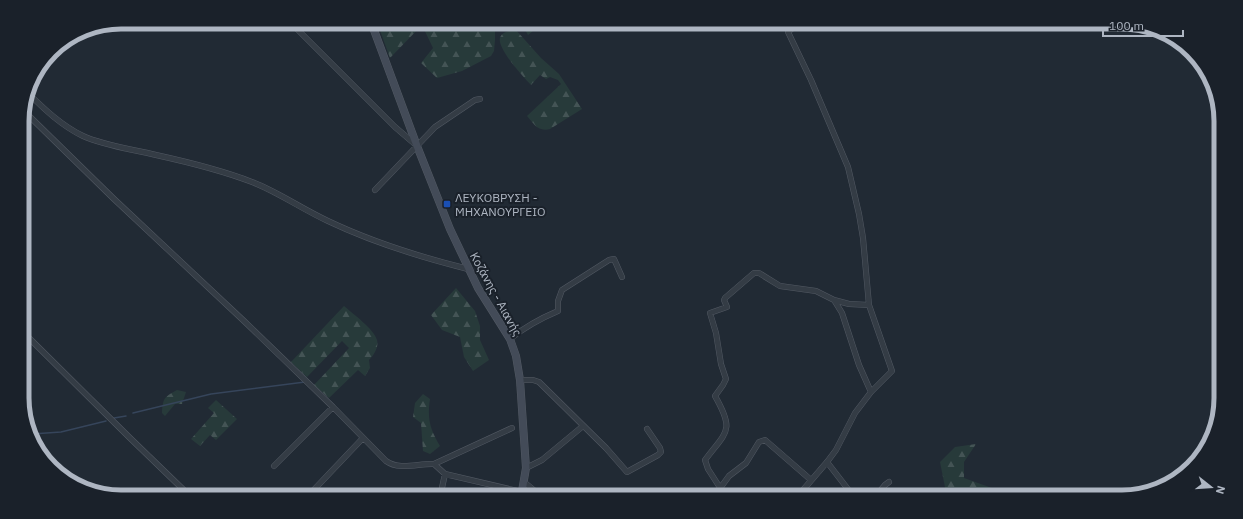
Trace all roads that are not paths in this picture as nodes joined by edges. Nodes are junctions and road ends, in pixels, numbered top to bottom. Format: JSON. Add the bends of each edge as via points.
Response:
{"nodes":[{"id":1,"x":297,"y":29,"type":"edge"},
{"id":2,"x":374,"y":29,"type":"edge"},
{"id":3,"x":792,"y":29,"type":"edge"},
{"id":4,"x":32,"y":97,"type":"edge"},
{"id":5,"x":480,"y":99,"type":"dead end"},
{"id":6,"x":29,"y":116,"type":"edge"},
{"id":7,"x":417,"y":146,"type":"junction"},
{"id":8,"x":375,"y":190,"type":"dead end"},
{"id":9,"x":468,"y":269,"type":"junction"},
{"id":10,"x":622,"y":277,"type":"dead end"},
{"id":11,"x":834,"y":300,"type":"junction"},
{"id":12,"x":869,"y":305,"type":"junction"},
{"id":13,"x":29,"y":338,"type":"edge"},
{"id":14,"x":510,"y":339,"type":"junction"},
{"id":15,"x":520,"y":380,"type":"junction"},
{"id":16,"x":871,"y":392,"type":"junction"},
{"id":17,"x":333,"y":408,"type":"junction"},
{"id":18,"x":583,"y":426,"type":"junction"},
{"id":19,"x":512,"y":428,"type":"dead end"},
{"id":20,"x":647,"y":429,"type":"dead end"},
{"id":21,"x":363,"y":438,"type":"junction"},
{"id":22,"x":827,"y":462,"type":"junction"},
{"id":23,"x":434,"y":464,"type":"junction"},
{"id":24,"x":274,"y":466,"type":"dead end"},
{"id":25,"x":526,"y":468,"type":"junction"},
{"id":26,"x":445,"y":474,"type":"junction"},
{"id":27,"x":811,"y":480,"type":"junction"},
{"id":28,"x":524,"y":482,"type":"junction"},
{"id":29,"x":890,"y":482,"type":"dead end"},
{"id":30,"x":720,"y":487,"type":"junction"},
{"id":31,"x":184,"y":490,"type":"edge"},
{"id":32,"x":314,"y":490,"type":"edge"},
{"id":33,"x":442,"y":490,"type":"edge"},
{"id":34,"x":506,"y":490,"type":"edge"},
{"id":35,"x":522,"y":490,"type":"edge"},
{"id":36,"x":534,"y":490,"type":"edge"},
{"id":37,"x":722,"y":490,"type":"edge"},
{"id":38,"x":803,"y":490,"type":"edge"},
{"id":39,"x":849,"y":490,"type":"edge"},
{"id":40,"x":881,"y":490,"type":"edge"}],
"edges":[{"from":1,"to":7,"type":"street"},
{"from":2,"to":7,"type":"main road","name":"Κοζάνης - Αιανής"},
{"from":3,"to":12,"type":"street","via":[[788,32],[848,167],[863,238]]},
{"from":4,"to":9,"type":"street","via":[[61,122],[89,138],[243,179],[262,186],[341,227],[386,244]]},
{"from":5,"to":7,"type":"street","via":[[474,100],[449,116]]},
{"from":6,"to":17,"type":"street"},
{"from":7,"to":8,"type":"street"},
{"from":7,"to":9,"type":"main road","name":"Κοζάνης - Αιανής"},
{"from":9,"to":14,"type":"main road","name":"Κοζάνης - Αιανής"},
{"from":10,"to":14,"type":"street","via":[[614,259],[609,260],[562,290],[558,312],[524,327]]},
{"from":11,"to":12,"type":"street"},
{"from":11,"to":16,"type":"street","via":[[842,314]]},
{"from":11,"to":30,"type":"street","via":[[816,291],[780,286],[756,272],[724,300],[727,307],[710,313],[726,379],[715,396],[727,420],[727,431],[705,460]]},
{"from":12,"to":16,"type":"street","via":[[892,371]]},
{"from":13,"to":31,"type":"street"},
{"from":14,"to":15,"type":"main road","name":"Κοζάνης - Αιανής"},
{"from":15,"to":18,"type":"street","via":[[539,382]]},
{"from":15,"to":25,"type":"main road","name":"Κοζάνης - Αιανής"},
{"from":16,"to":22,"type":"street"},
{"from":17,"to":21,"type":"street"},
{"from":17,"to":24,"type":"street"},
{"from":18,"to":20,"type":"street","via":[[627,472],[661,452]]},
{"from":18,"to":25,"type":"street","via":[[542,460]]},
{"from":19,"to":23,"type":"street"},
{"from":21,"to":23,"type":"street","via":[[391,465]]},
{"from":21,"to":32,"type":"street"},
{"from":22,"to":27,"type":"street"},
{"from":22,"to":39,"type":"street"},
{"from":23,"to":26,"type":"street"},
{"from":25,"to":28,"type":"main road","name":"Κοζάνης - Αιανής"},
{"from":26,"to":33,"type":"street"},
{"from":26,"to":34,"type":"street"},
{"from":27,"to":30,"type":"street","via":[[765,440],[759,442],[746,463]]},
{"from":27,"to":38,"type":"street"},
{"from":28,"to":35,"type":"main road","name":"Κοζάνης - Αιανής"},
{"from":28,"to":36,"type":"street"},
{"from":29,"to":40,"type":"street"},
{"from":30,"to":37,"type":"street"}]}
